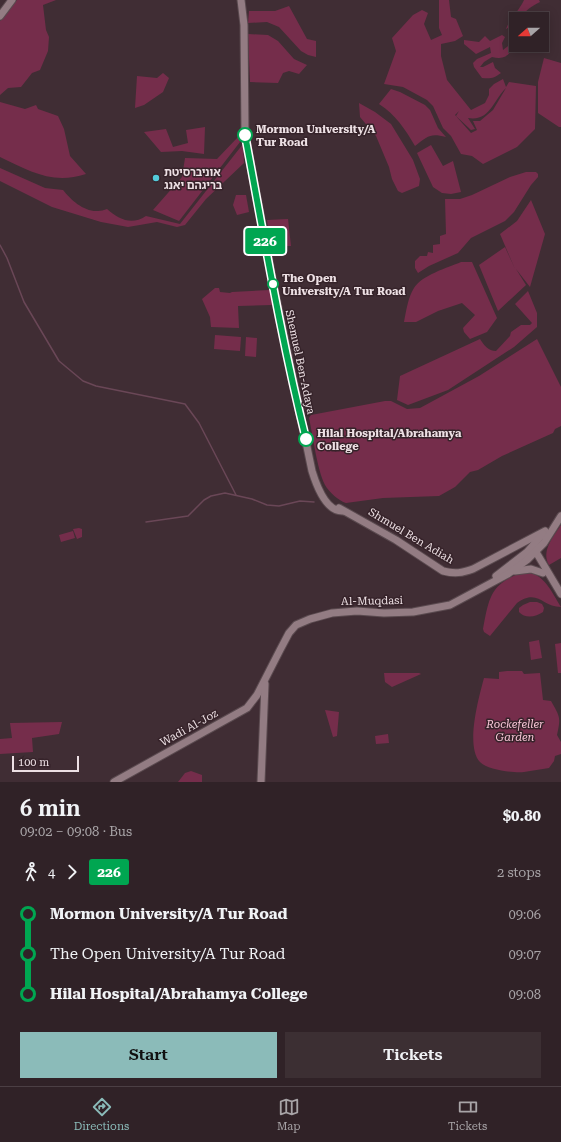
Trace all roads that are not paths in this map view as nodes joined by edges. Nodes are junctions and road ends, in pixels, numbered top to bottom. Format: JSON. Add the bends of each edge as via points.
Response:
{"nodes":[{"id":1,"x":12,"y":0,"type":"edge"},
{"id":2,"x":241,"y":0,"type":"edge"},
{"id":3,"x":0,"y":16,"type":"edge"},
{"id":4,"x":307,"y":442,"type":"joint"},
{"id":5,"x":561,"y":511,"type":"edge"},
{"id":6,"x":561,"y":516,"type":"edge"},
{"id":7,"x":545,"y":531,"type":"junction"},
{"id":8,"x":524,"y":542,"type":"junction"},
{"id":9,"x":544,"y":543,"type":"junction"},
{"id":10,"x":533,"y":552,"type":"junction"},
{"id":11,"x":543,"y":570,"type":"junction"},
{"id":12,"x":513,"y":571,"type":"junction"},
{"id":13,"x":485,"y":586,"type":"junction"},
{"id":14,"x":561,"y":594,"type":"edge"},
{"id":15,"x":265,"y":682,"type":"junction"},
{"id":16,"x":114,"y":782,"type":"edge"},
{"id":17,"x":261,"y":782,"type":"edge"}],
"edges":[{"from":1,"to":3,"type":"street"},
{"from":2,"to":4,"type":"street","name":"Shemuel Ben-Adaya","via":[[244,25],[245,134],[296,400]]},
{"from":4,"to":8,"type":"street","name":"Shmuel Ben Adiah","via":[[312,471],[318,487],[333,504],[444,571],[464,572]]},
{"from":5,"to":7,"type":"street"},
{"from":6,"to":9,"type":"street"},
{"from":7,"to":8,"type":"street","name":"Shmuel Ben Adiah"},
{"from":7,"to":10,"type":"street"},
{"from":8,"to":10,"type":"street"},
{"from":9,"to":10,"type":"street"},
{"from":9,"to":11,"type":"street"},
{"from":10,"to":11,"type":"street"},
{"from":10,"to":12,"type":"street","name":"Al-Muqdasi"},
{"from":10,"to":13,"type":"street","name":"Al-Muqdasi"},
{"from":11,"to":12,"type":"street"},
{"from":11,"to":14,"type":"street"},
{"from":12,"to":13,"type":"street","name":"Al-Muqdasi"},
{"from":13,"to":15,"type":"street","name":"Al-Muqdasi","via":[[443,607],[384,613],[332,613],[296,625],[289,633]]},
{"from":15,"to":16,"type":"street","name":"Wadi Al-Joz","via":[[247,708]]},
{"from":15,"to":17,"type":"street"}]}
